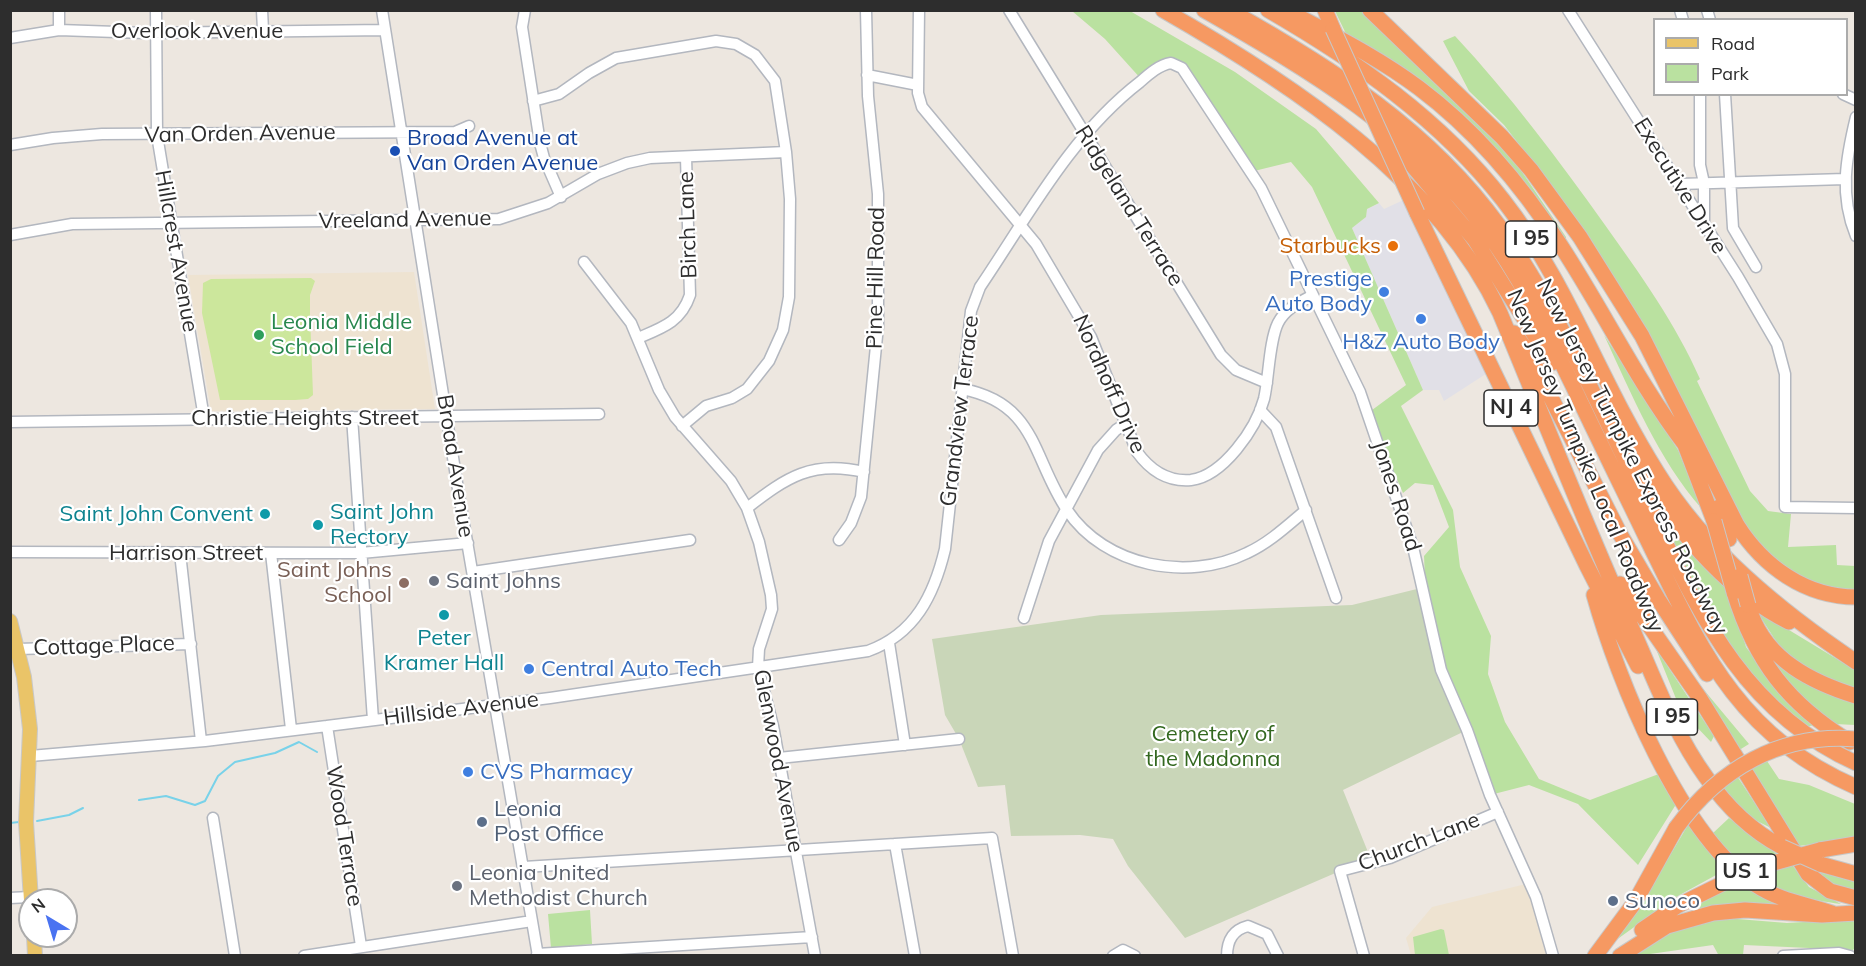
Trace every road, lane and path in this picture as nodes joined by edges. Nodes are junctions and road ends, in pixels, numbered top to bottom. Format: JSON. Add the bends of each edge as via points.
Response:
{"nodes":[{"id":1,"x":59,"y":10,"type":"edge"},
{"id":2,"x":156,"y":10,"type":"edge"},
{"id":3,"x":262,"y":10,"type":"edge"},
{"id":4,"x":382,"y":10,"type":"edge"},
{"id":5,"x":525,"y":10,"type":"edge"},
{"id":6,"x":866,"y":10,"type":"edge"},
{"id":7,"x":919,"y":10,"type":"edge"},
{"id":8,"x":1009,"y":10,"type":"edge"},
{"id":9,"x":1163,"y":10,"type":"edge"},
{"id":10,"x":1203,"y":10,"type":"edge"},
{"id":11,"x":1229,"y":10,"type":"edge"},
{"id":12,"x":1268,"y":10,"type":"edge"},
{"id":13,"x":1287,"y":10,"type":"edge"},
{"id":14,"x":1325,"y":10,"type":"edge"},
{"id":15,"x":1370,"y":10,"type":"edge"},
{"id":16,"x":1568,"y":10,"type":"edge"},
{"id":17,"x":59,"y":30,"type":"junction"},
{"id":18,"x":263,"y":30,"type":"junction"},
{"id":19,"x":385,"y":30,"type":"junction"},
{"id":20,"x":156,"y":32,"type":"junction"},
{"id":21,"x":10,"y":38,"type":"edge"},
{"id":22,"x":1177,"y":64,"type":"joint"},
{"id":23,"x":867,"y":75,"type":"junction"},
{"id":24,"x":918,"y":85,"type":"junction"},
{"id":25,"x":1700,"y":96,"type":"edge"},
{"id":26,"x":1725,"y":96,"type":"edge"},
{"id":27,"x":533,"y":101,"type":"junction"},
{"id":28,"x":1856,"y":117,"type":"edge"},
{"id":29,"x":1376,"y":123,"type":"junction"},
{"id":30,"x":469,"y":126,"type":"dead end"},
{"id":31,"x":402,"y":131,"type":"junction"},
{"id":32,"x":1085,"y":133,"type":"junction"},
{"id":33,"x":157,"y":135,"type":"junction"},
{"id":34,"x":10,"y":145,"type":"edge"},
{"id":35,"x":786,"y":152,"type":"junction"},
{"id":36,"x":686,"y":156,"type":"junction"},
{"id":37,"x":1845,"y":179,"type":"junction"},
{"id":38,"x":1704,"y":183,"type":"junction"},
{"id":39,"x":1728,"y":183,"type":"junction"},
{"id":40,"x":1680,"y":184,"type":"junction"},
{"id":41,"x":561,"y":197,"type":"junction"},
{"id":42,"x":417,"y":220,"type":"junction"},
{"id":43,"x":172,"y":223,"type":"junction"},
{"id":44,"x":1704,"y":223,"type":"junction"},
{"id":45,"x":1022,"y":224,"type":"junction"},
{"id":46,"x":10,"y":235,"type":"edge"},
{"id":47,"x":1856,"y":236,"type":"edge"},
{"id":48,"x":584,"y":262,"type":"dead end"},
{"id":49,"x":1756,"y":267,"type":"dead end"},
{"id":50,"x":1313,"y":295,"type":"junction"},
{"id":51,"x":1500,"y":313,"type":"junction"},
{"id":52,"x":638,"y":338,"type":"junction"},
{"id":53,"x":1267,"y":383,"type":"junction"},
{"id":54,"x":962,"y":389,"type":"junction"},
{"id":55,"x":1594,"y":398,"type":"junction"},
{"id":56,"x":1260,"y":410,"type":"junction"},
{"id":57,"x":599,"y":414,"type":"dead end"},
{"id":58,"x":352,"y":417,"type":"junction"},
{"id":59,"x":204,"y":418,"type":"junction"},
{"id":60,"x":447,"y":418,"type":"junction"},
{"id":61,"x":10,"y":422,"type":"edge"},
{"id":62,"x":1125,"y":424,"type":"junction"},
{"id":63,"x":682,"y":426,"type":"junction"},
{"id":64,"x":1592,"y":426,"type":"junction"},
{"id":65,"x":1691,"y":443,"type":"junction"},
{"id":66,"x":1560,"y":463,"type":"junction"},
{"id":67,"x":864,"y":472,"type":"junction"},
{"id":68,"x":1674,"y":497,"type":"junction"},
{"id":69,"x":747,"y":508,"type":"junction"},
{"id":70,"x":1856,"y":508,"type":"edge"},
{"id":71,"x":1066,"y":509,"type":"junction"},
{"id":72,"x":1306,"y":510,"type":"junction"},
{"id":73,"x":690,"y":540,"type":"dead end"},
{"id":74,"x":839,"y":540,"type":"dead end"},
{"id":75,"x":468,"y":543,"type":"junction"},
{"id":76,"x":10,"y":552,"type":"edge"},
{"id":77,"x":180,"y":553,"type":"junction"},
{"id":78,"x":271,"y":553,"type":"junction"},
{"id":79,"x":361,"y":553,"type":"junction"},
{"id":80,"x":1587,"y":566,"type":"junction"},
{"id":81,"x":473,"y":572,"type":"junction"},
{"id":82,"x":1856,"y":597,"type":"edge"},
{"id":83,"x":1336,"y":598,"type":"dead end"},
{"id":84,"x":1024,"y":618,"type":"dead end"},
{"id":85,"x":10,"y":621,"type":"edge"},
{"id":86,"x":1827,"y":641,"type":"junction"},
{"id":87,"x":889,"y":643,"type":"junction"},
{"id":88,"x":191,"y":644,"type":"junction"},
{"id":89,"x":18,"y":649,"type":"junction"},
{"id":90,"x":1856,"y":652,"type":"edge"},
{"id":91,"x":1856,"y":662,"type":"edge"},
{"id":92,"x":758,"y":667,"type":"junction"},
{"id":93,"x":1856,"y":696,"type":"edge"},
{"id":94,"x":496,"y":705,"type":"junction"},
{"id":95,"x":373,"y":720,"type":"junction"},
{"id":96,"x":1755,"y":720,"type":"junction"},
{"id":97,"x":327,"y":726,"type":"junction"},
{"id":98,"x":291,"y":729,"type":"junction"},
{"id":99,"x":1856,"y":731,"type":"edge"},
{"id":100,"x":959,"y":739,"type":"dead end"},
{"id":101,"x":1856,"y":739,"type":"edge"},
{"id":102,"x":201,"y":741,"type":"junction"},
{"id":103,"x":905,"y":745,"type":"junction"},
{"id":104,"x":1856,"y":745,"type":"edge"},
{"id":105,"x":30,"y":756,"type":"junction"},
{"id":106,"x":779,"y":758,"type":"junction"},
{"id":107,"x":1755,"y":758,"type":"junction"},
{"id":108,"x":1856,"y":763,"type":"edge"},
{"id":109,"x":1856,"y":787,"type":"edge"},
{"id":110,"x":1724,"y":801,"type":"junction"},
{"id":111,"x":1498,"y":812,"type":"junction"},
{"id":112,"x":213,"y":818,"type":"dead end"},
{"id":113,"x":894,"y":844,"type":"junction"},
{"id":114,"x":1856,"y":844,"type":"edge"},
{"id":115,"x":796,"y":850,"type":"junction"},
{"id":116,"x":524,"y":867,"type":"junction"},
{"id":117,"x":1856,"y":874,"type":"edge"},
{"id":118,"x":30,"y":888,"type":"edge"},
{"id":119,"x":1856,"y":898,"type":"edge"},
{"id":120,"x":1832,"y":913,"type":"junction"},
{"id":121,"x":1856,"y":913,"type":"edge"},
{"id":122,"x":532,"y":921,"type":"junction"},
{"id":123,"x":812,"y":937,"type":"junction"},
{"id":124,"x":361,"y":946,"type":"junction"},
{"id":125,"x":538,"y":955,"type":"edge"},
{"id":126,"x":235,"y":956,"type":"edge"},
{"id":127,"x":304,"y":956,"type":"edge"},
{"id":128,"x":815,"y":956,"type":"edge"},
{"id":129,"x":915,"y":956,"type":"edge"},
{"id":130,"x":1013,"y":956,"type":"edge"},
{"id":131,"x":1113,"y":956,"type":"edge"},
{"id":132,"x":1135,"y":956,"type":"edge"},
{"id":133,"x":1227,"y":956,"type":"edge"},
{"id":134,"x":1278,"y":956,"type":"edge"},
{"id":135,"x":1364,"y":956,"type":"edge"},
{"id":136,"x":1553,"y":956,"type":"edge"},
{"id":137,"x":1595,"y":956,"type":"edge"},
{"id":138,"x":1613,"y":956,"type":"edge"},
{"id":139,"x":1620,"y":956,"type":"edge"},
{"id":140,"x":1783,"y":956,"type":"edge"},
{"id":141,"x":1850,"y":956,"type":"edge"}],
"edges":[{"from":1,"to":17,"type":"street"},
{"from":2,"to":20,"type":"street","name":"Hillcrest Avenue"},
{"from":3,"to":18,"type":"street"},
{"from":4,"to":19,"type":"street","name":"Broad Avenue"},
{"from":5,"to":27,"type":"street","via":[[522,27]]},
{"from":6,"to":23,"type":"street","name":"Pine Hill Road"},
{"from":7,"to":24,"type":"street","name":"Nordhoff Drive"},
{"from":8,"to":32,"type":"street","name":"Ridgeland Terrace"},
{"from":9,"to":51,"type":"highway","name":"New Jersey Turnpike Local Roadway","number":"I 95","via":[[1280,84],[1387,167],[1452,235]]},
{"from":10,"to":64,"type":"highway","name":"New Jersey Turnpike Express Roadway","number":"I 95","via":[[1361,107],[1403,140],[1448,184],[1517,277]]},
{"from":11,"to":55,"type":"highway","name":"New Jersey Turnpike Express Roadway","number":"I 95","via":[[1357,88],[1400,121],[1451,169],[1491,216],[1526,268]]},
{"from":12,"to":68,"type":"highway","name":"New Jersey Turnpike Local Roadway","number":"I 95","via":[[1403,99],[1451,141],[1493,187],[1545,261],[1637,438]]},
{"from":13,"to":65,"type":"highway","via":[[1405,78],[1485,149],[1547,225],[1628,361]]},
{"from":14,"to":29,"type":"highway","number":"NJ 4","bridge":true},
{"from":15,"to":65,"type":"highway","via":[[1503,137],[1531,170],[1580,237]]},
{"from":16,"to":40,"type":"street","name":"Executive Drive"},
{"from":17,"to":20,"type":"street","name":"Overlook Avenue"},
{"from":17,"to":21,"type":"street","name":"Overlook Avenue"},
{"from":18,"to":19,"type":"street","name":"Overlook Avenue"},
{"from":18,"to":20,"type":"street","name":"Overlook Avenue"},
{"from":19,"to":31,"type":"street","name":"Broad Avenue"},
{"from":20,"to":33,"type":"street","name":"Hillcrest Avenue"},
{"from":22,"to":32,"type":"street","name":"Grandview Terrace","via":[[1166,64],[1150,74]]},
{"from":22,"to":50,"type":"street","name":"Jones Road","via":[[1261,189]]},
{"from":23,"to":24,"type":"street"},
{"from":23,"to":67,"type":"street","name":"Pine Hill Road","via":[[878,194],[878,314]]},
{"from":24,"to":45,"type":"street","name":"Nordhoff Drive","via":[[920,104],[927,115]]},
{"from":25,"to":38,"type":"street","via":[[1700,165]]},
{"from":26,"to":39,"type":"street"},
{"from":27,"to":35,"type":"street","via":[[559,94],[616,58],[725,42],[746,49],[770,71],[779,93]]},
{"from":27,"to":41,"type":"street","via":[[544,158]]},
{"from":28,"to":37,"type":"street"},
{"from":29,"to":64,"type":"highway","bridge":true,"via":[[1465,227]]},
{"from":29,"to":80,"type":"highway","number":"NJ 4","bridge":true},
{"from":30,"to":31,"type":"street","name":"Van Orden Avenue","via":[[455,132]]},
{"from":31,"to":33,"type":"street","name":"Van Orden Avenue"},
{"from":31,"to":42,"type":"street","name":"Broad Avenue"},
{"from":32,"to":45,"type":"street","name":"Grandview Terrace"},
{"from":32,"to":53,"type":"street","name":"Ridgeland Terrace","via":[[1221,355],[1236,370]]},
{"from":33,"to":34,"type":"street","name":"Van Orden Avenue","via":[[78,135]]},
{"from":33,"to":43,"type":"street","name":"Hillcrest Avenue"},
{"from":35,"to":36,"type":"street","name":"Vreeland Avenue"},
{"from":35,"to":63,"type":"street","via":[[790,199],[789,297],[777,344],[747,389],[706,406]]},
{"from":36,"to":41,"type":"street","name":"Vreeland Avenue","via":[[627,162]]},
{"from":36,"to":52,"type":"street","name":"Birch Lane","via":[[690,295],[682,312],[669,324]]},
{"from":37,"to":39,"type":"street"},
{"from":37,"to":47,"type":"street"},
{"from":38,"to":39,"type":"street"},
{"from":38,"to":40,"type":"street"},
{"from":38,"to":44,"type":"street"},
{"from":39,"to":49,"type":"street","via":[[1732,228]]},
{"from":40,"to":44,"type":"street","name":"Executive Drive"},
{"from":41,"to":42,"type":"street","name":"Vreeland Avenue","via":[[499,219]]},
{"from":42,"to":43,"type":"street","name":"Vreeland Avenue"},
{"from":42,"to":60,"type":"street","name":"Broad Avenue"},
{"from":43,"to":46,"type":"street","name":"Vreeland Avenue","via":[[72,224]]},
{"from":43,"to":59,"type":"street","name":"Hillcrest Avenue"},
{"from":44,"to":70,"type":"street","name":"Executive Drive","via":[[1770,329],[1784,365],[1785,507]]},
{"from":45,"to":54,"type":"street","name":"Grandview Terrace","via":[[974,298]]},
{"from":45,"to":62,"type":"street","name":"Nordhoff Drive","via":[[1091,337]]},
{"from":48,"to":52,"type":"street","name":"Glenwood Avenue","via":[[622,308]]},
{"from":50,"to":53,"type":"street","name":"Nordhoff Drive","via":[[1295,305],[1278,323]]},
{"from":50,"to":111,"type":"street","name":"Jones Road","via":[[1368,413],[1413,547],[1441,670]]},
{"from":51,"to":66,"type":"highway","name":"New Jersey Turnpike Local Roadway","number":"I 95"},
{"from":51,"to":96,"type":"highway","via":[[1528,352],[1615,526],[1669,617],[1717,688]]},
{"from":52,"to":63,"type":"street","name":"Glenwood Avenue","via":[[659,390]]},
{"from":53,"to":56,"type":"street","name":"Nordhoff Drive"},
{"from":54,"to":71,"type":"street","via":[[997,400],[1015,414],[1034,440]]},
{"from":54,"to":87,"type":"street","name":"Grandview Terrace","via":[[940,571],[917,617]]},
{"from":55,"to":86,"type":"highway","via":[[1658,497],[1707,556],[1766,608]]},
{"from":55,"to":108,"type":"highway","name":"New Jersey Turnpike Express Roadway","number":"I 95","via":[[1695,601],[1732,662],[1760,696],[1792,725]]},
{"from":56,"to":62,"type":"street","name":"Nordhoff Drive","via":[[1221,467],[1205,477],[1186,480],[1167,477],[1150,467],[1137,452]]},
{"from":56,"to":72,"type":"street","via":[[1276,427]]},
{"from":57,"to":60,"type":"street","name":"Christie Heights Street"},
{"from":58,"to":59,"type":"street","name":"Christie Heights Street"},
{"from":58,"to":60,"type":"street","name":"Christie Heights Street"},
{"from":58,"to":79,"type":"street"},
{"from":59,"to":61,"type":"street","name":"Christie Heights Street"},
{"from":60,"to":75,"type":"street","name":"Broad Avenue"},
{"from":62,"to":71,"type":"street","via":[[1098,450]]},
{"from":63,"to":69,"type":"street","name":"Glenwood Avenue","via":[[721,467]]},
{"from":64,"to":96,"type":"highway","name":"New Jersey Turnpike Express Roadway","number":"I 95","via":[[1703,649],[1726,686]]},
{"from":65,"to":82,"type":"highway","via":[[1737,525],[1760,554],[1808,588]]},
{"from":65,"to":93,"type":"highway","bridge":true,"via":[[1761,636],[1783,660],[1814,680]]},
{"from":65,"to":104,"type":"highway","bridge":true,"via":[[1754,647],[1778,682],[1808,712]]},
{"from":66,"to":110,"type":"highway","name":"New Jersey Turnpike Local Roadway","number":"I 95","via":[[1676,725]]},
{"from":66,"to":119,"type":"highway","via":[[1578,489],[1620,583],[1699,697],[1800,864],[1825,889]]},
{"from":67,"to":69,"type":"street","via":[[833,466],[810,470],[782,482]]},
{"from":67,"to":74,"type":"street","name":"Pine Hill Road","via":[[857,511]]},
{"from":68,"to":86,"type":"highway","name":"New Jersey Turnpike Local Roadway","number":"I 95","via":[[1736,566]]},
{"from":68,"to":90,"type":"highway","via":[[1783,597]]},
{"from":69,"to":92,"type":"street","name":"Glenwood Avenue","via":[[772,609],[759,649]]},
{"from":71,"to":72,"type":"street","via":[[1095,539],[1124,556],[1153,565],[1187,568],[1217,564],[1246,554],[1273,538]]},
{"from":71,"to":84,"type":"street","via":[[1044,554]]},
{"from":72,"to":83,"type":"street"},
{"from":73,"to":81,"type":"street"},
{"from":75,"to":79,"type":"street","name":"Harrison Street"},
{"from":75,"to":81,"type":"street","name":"Broad Avenue"},
{"from":76,"to":77,"type":"street","name":"Harrison Street"},
{"from":77,"to":78,"type":"street","name":"Harrison Street"},
{"from":77,"to":88,"type":"street"},
{"from":78,"to":79,"type":"street","name":"Harrison Street"},
{"from":78,"to":98,"type":"street"},
{"from":79,"to":95,"type":"street"},
{"from":80,"to":110,"type":"highway","via":[[1684,758]]},
{"from":80,"to":120,"type":"highway","via":[[1601,619],[1636,713],[1708,837],[1730,864],[1764,890],[1790,902]]},
{"from":81,"to":94,"type":"street","name":"Broad Avenue"},
{"from":85,"to":89,"type":"main road"},
{"from":86,"to":91,"type":"highway","name":"New Jersey Turnpike Local Roadway","number":"I 95"},
{"from":87,"to":92,"type":"street","name":"Hillside Avenue","via":[[868,651]]},
{"from":87,"to":103,"type":"street"},
{"from":88,"to":89,"type":"street","name":"Cottage Place"},
{"from":88,"to":102,"type":"street"},
{"from":89,"to":105,"type":"main road","via":[[27,702]]},
{"from":92,"to":94,"type":"street","name":"Hillside Avenue"},
{"from":92,"to":106,"type":"street","name":"Glenwood Avenue"},
{"from":94,"to":95,"type":"street","name":"Hillside Avenue"},
{"from":94,"to":116,"type":"street","name":"Broad Avenue"},
{"from":95,"to":97,"type":"street","name":"Hillside Avenue"},
{"from":96,"to":109,"type":"highway","name":"New Jersey Turnpike Express Roadway","number":"I 95","via":[[1795,754]]},
{"from":97,"to":98,"type":"street","name":"Hillside Avenue"},
{"from":97,"to":124,"type":"street","name":"Wood Terrace"},
{"from":98,"to":102,"type":"street","name":"Hillside Avenue"},
{"from":99,"to":107,"type":"highway","bridge":true,"via":[[1793,737]]},
{"from":100,"to":103,"type":"street"},
{"from":101,"to":107,"type":"highway","bridge":true,"via":[[1802,742]]},
{"from":102,"to":105,"type":"street","name":"Hillside Avenue"},
{"from":103,"to":106,"type":"street"},
{"from":105,"to":118,"type":"main road","via":[[26,822]]},
{"from":106,"to":115,"type":"street","name":"Glenwood Avenue"},
{"from":107,"to":137,"type":"highway","bridge":true,"via":[[1707,790],[1676,828],[1635,903]]},
{"from":110,"to":117,"type":"highway","name":"New Jersey Turnpike Local Roadway","number":"I 95","bridge":true,"via":[[1747,825],[1782,847]]},
{"from":111,"to":135,"type":"street","name":"Church Lane","via":[[1390,858],[1340,871]]},
{"from":111,"to":136,"type":"street","name":"Jones Road","via":[[1536,897]]},
{"from":112,"to":126,"type":"street"},
{"from":113,"to":115,"type":"street"},
{"from":113,"to":129,"type":"street"},
{"from":113,"to":130,"type":"street","via":[[992,838]]},
{"from":114,"to":138,"type":"highway","number":"US 1","bridge":true,"via":[[1806,852],[1726,880],[1677,906]]},
{"from":115,"to":116,"type":"street"},
{"from":115,"to":123,"type":"street","name":"Glenwood Avenue"},
{"from":116,"to":122,"type":"street","name":"Broad Avenue"},
{"from":120,"to":121,"type":"highway"},
{"from":120,"to":139,"type":"highway","via":[[1745,910],[1702,915],[1659,930]]},
{"from":122,"to":124,"type":"street"},
{"from":122,"to":125,"type":"street","name":"Broad Avenue"},
{"from":123,"to":125,"type":"street"},
{"from":123,"to":128,"type":"street","name":"Glenwood Avenue"},
{"from":124,"to":127,"type":"street"},
{"from":131,"to":132,"type":"street","via":[[1123,950]]},
{"from":133,"to":134,"type":"street","via":[[1230,940],[1244,927],[1255,927],[1267,934]]},
{"from":140,"to":141,"type":"street"}]}
